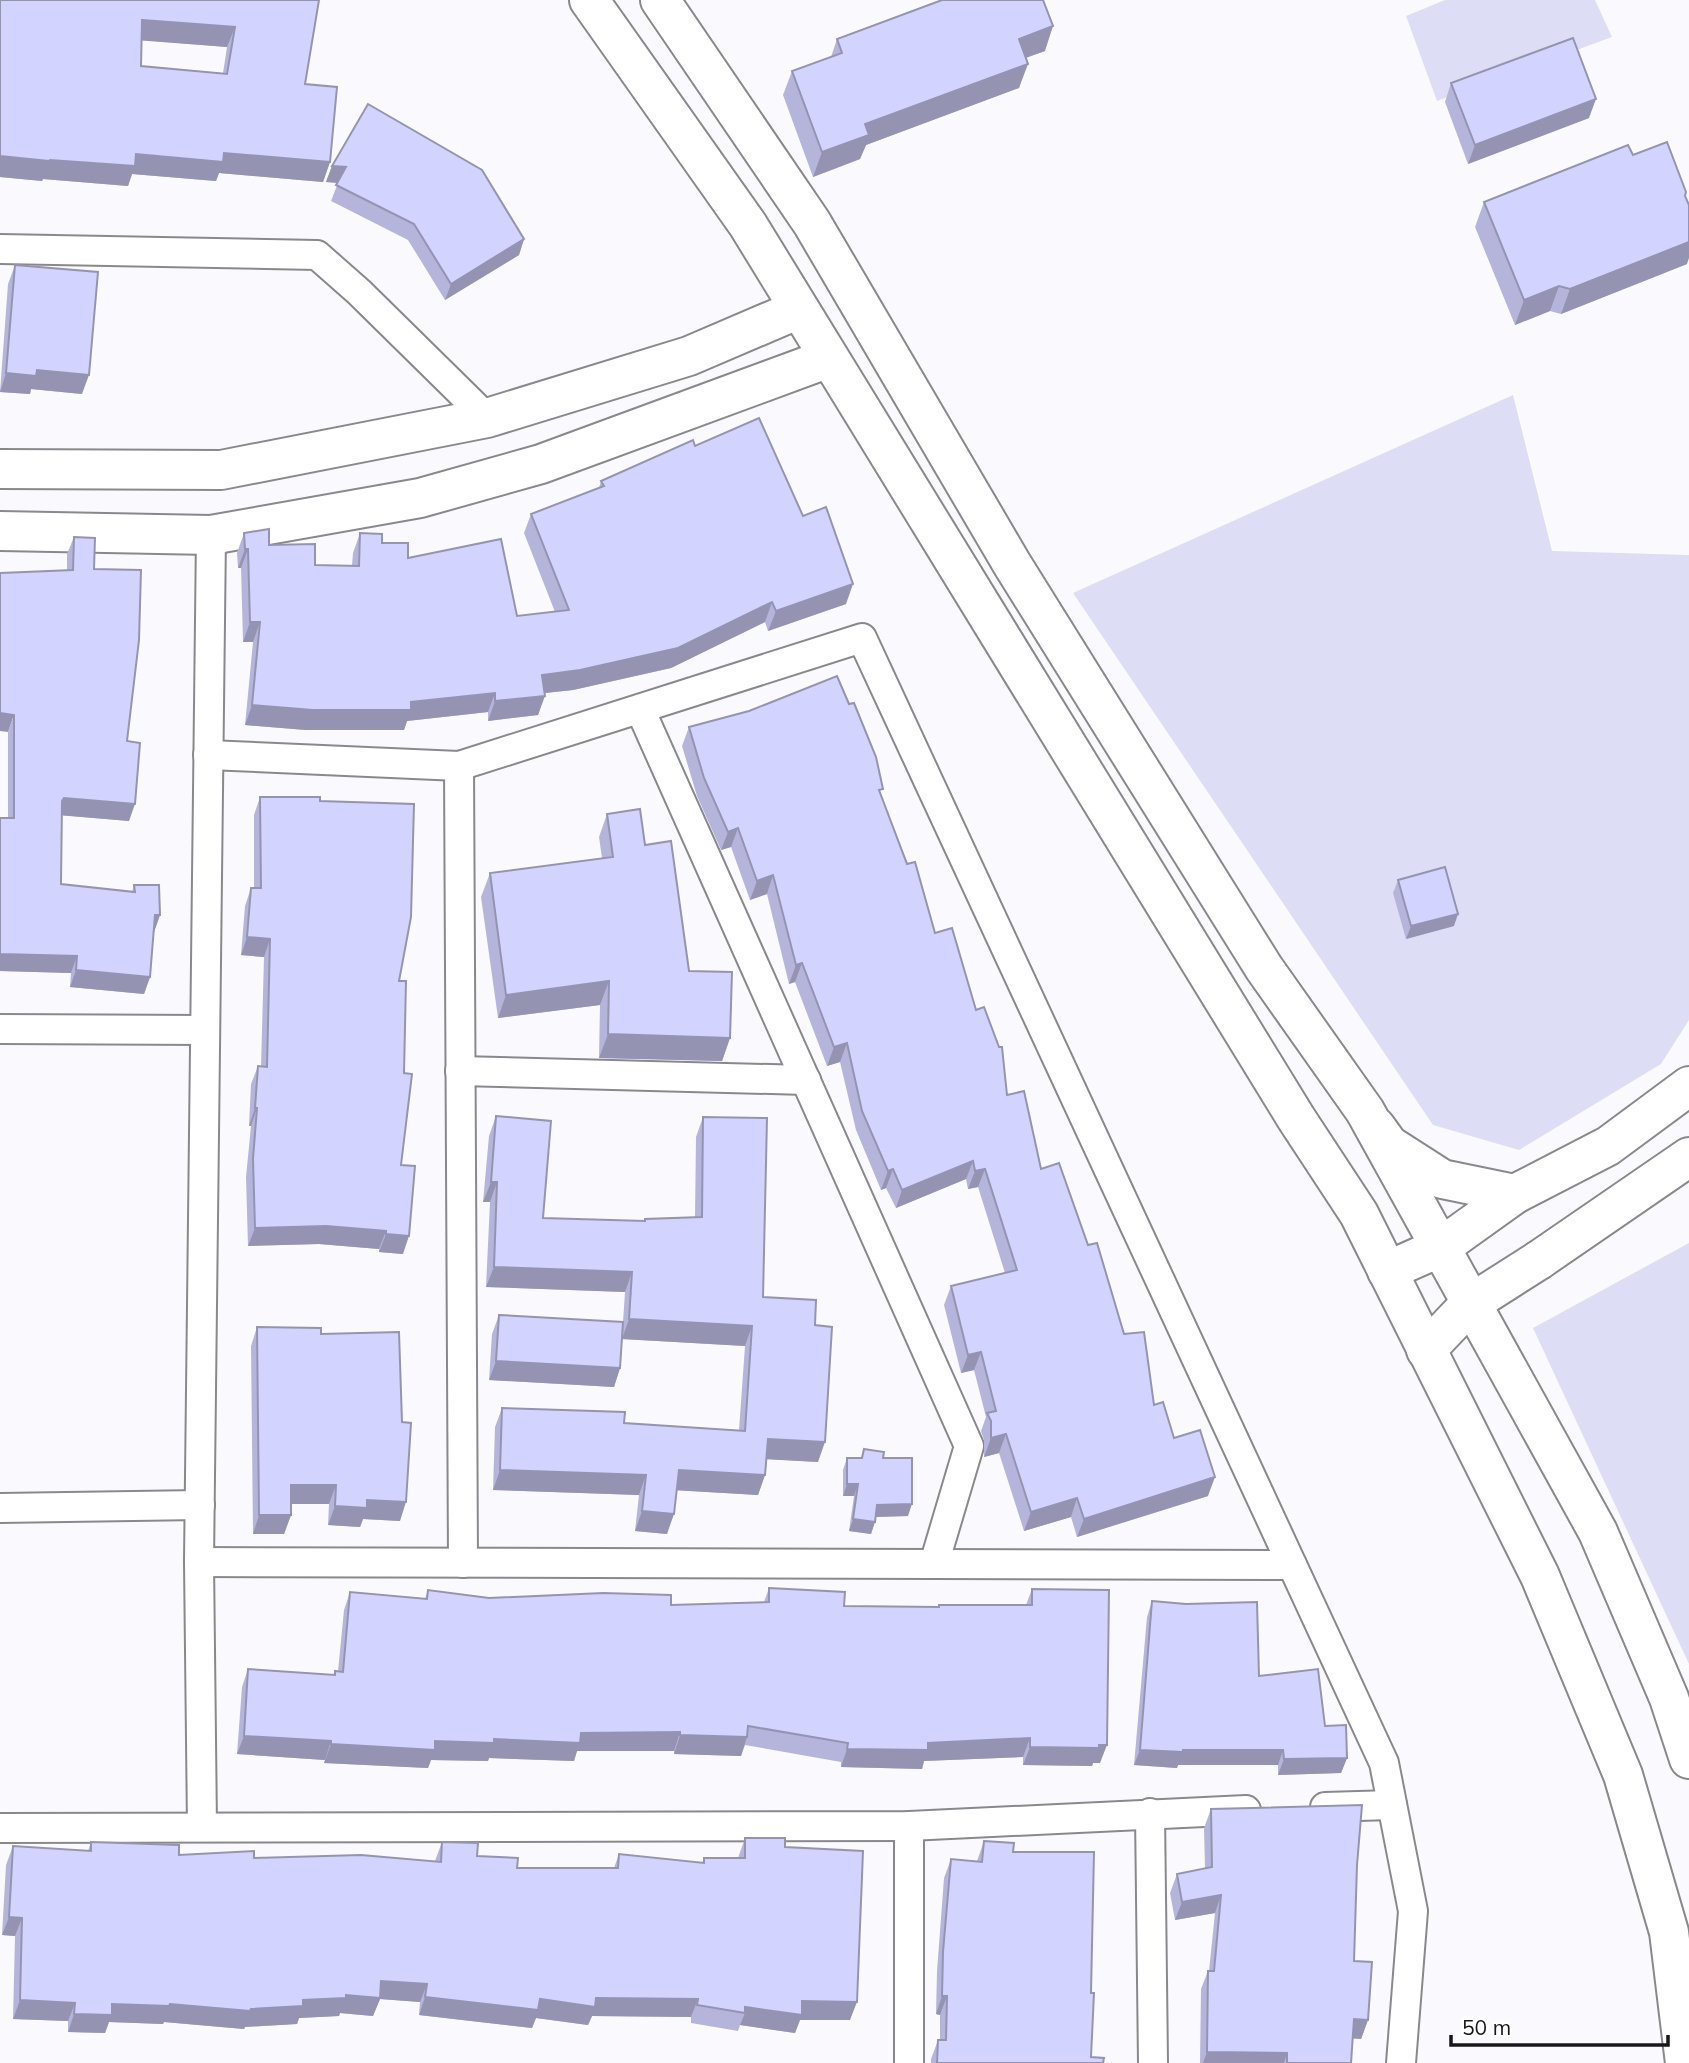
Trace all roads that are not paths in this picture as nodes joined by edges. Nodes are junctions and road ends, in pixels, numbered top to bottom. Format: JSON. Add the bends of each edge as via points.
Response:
{"nodes":[{"id":1,"x":589,"y":0,"type":"edge"},
{"id":2,"x":672,"y":5,"type":"edge"},
{"id":3,"x":0,"y":249,"type":"edge"},
{"id":4,"x":799,"y":309,"type":"junction"},
{"id":5,"x":830,"y":358,"type":"junction"},
{"id":6,"x":487,"y":418,"type":"junction"},
{"id":7,"x":0,"y":469,"type":"edge"},
{"id":8,"x":0,"y":531,"type":"edge"},
{"id":9,"x":211,"y":535,"type":"junction"},
{"id":10,"x":640,"y":709,"type":"junction"},
{"id":11,"x":208,"y":755,"type":"junction"},
{"id":12,"x":459,"y":766,"type":"junction"},
{"id":13,"x":0,"y":1030,"type":"edge"},
{"id":14,"x":205,"y":1030,"type":"junction"},
{"id":15,"x":460,"y":1071,"type":"junction"},
{"id":16,"x":806,"y":1080,"type":"junction"},
{"id":17,"x":1689,"y":1086,"type":"edge"},
{"id":18,"x":1365,"y":1111,"type":"junction"},
{"id":19,"x":1689,"y":1157,"type":"edge"},
{"id":20,"x":1515,"y":1194,"type":"junction"},
{"id":21,"x":1441,"y":1247,"type":"junction"},
{"id":22,"x":1387,"y":1271,"type":"junction"},
{"id":23,"x":1470,"y":1304,"type":"junction"},
{"id":24,"x":1426,"y":1350,"type":"junction"},
{"id":25,"x":200,"y":1505,"type":"junction"},
{"id":26,"x":0,"y":1508,"type":"edge"},
{"id":27,"x":200,"y":1562,"type":"junction"},
{"id":28,"x":463,"y":1563,"type":"junction"},
{"id":29,"x":934,"y":1564,"type":"junction"},
{"id":30,"x":1292,"y":1565,"type":"junction"},
{"id":31,"x":1689,"y":1759,"type":"edge"},
{"id":32,"x":1392,"y":1805,"type":"junction"},
{"id":33,"x":1150,"y":1813,"type":"junction"},
{"id":34,"x":909,"y":1826,"type":"junction"},
{"id":35,"x":202,"y":1827,"type":"junction"},
{"id":36,"x":0,"y":1828,"type":"edge"},
{"id":37,"x":909,"y":2063,"type":"edge"},
{"id":38,"x":1153,"y":2063,"type":"edge"},
{"id":39,"x":1401,"y":2063,"type":"edge"},
{"id":40,"x":1685,"y":2063,"type":"edge"}],
"edges":[{"from":1,"to":4,"type":"main road","via":[[748,225]]},
{"from":2,"to":18,"type":"main road","via":[[812,223],[1012,564],[1264,968]]},
{"from":3,"to":6,"type":"street","via":[[317,255]]},
{"from":4,"to":5,"type":"main road"},
{"from":4,"to":6,"type":"main road","via":[[689,356]]},
{"from":5,"to":9,"type":"main road","via":[[529,467],[420,498]]},
{"from":5,"to":22,"type":"main road","via":[[1359,1214]]},
{"from":6,"to":7,"type":"main road","via":[[222,470]]},
{"from":8,"to":9,"type":"main road"},
{"from":9,"to":11,"type":"street"},
{"from":10,"to":12,"type":"street"},
{"from":10,"to":16,"type":"street"},
{"from":10,"to":30,"type":"street","via":[[862,638]]},
{"from":11,"to":12,"type":"street"},
{"from":11,"to":14,"type":"street"},
{"from":12,"to":15,"type":"street"},
{"from":13,"to":14,"type":"street"},
{"from":14,"to":25,"type":"street"},
{"from":15,"to":16,"type":"street"},
{"from":15,"to":28,"type":"street"},
{"from":16,"to":29,"type":"street","via":[[969,1446]]},
{"from":17,"to":20,"type":"main road","via":[[1608,1146]]},
{"from":18,"to":20,"type":"main road","via":[[1389,1145],[1443,1179]]},
{"from":18,"to":21,"type":"main road"},
{"from":19,"to":23,"type":"main road"},
{"from":20,"to":21,"type":"main road"},
{"from":21,"to":22,"type":"main road"},
{"from":21,"to":23,"type":"main road"},
{"from":22,"to":24,"type":"main road"},
{"from":23,"to":24,"type":"main road"},
{"from":23,"to":31,"type":"main road","via":[[1598,1532],[1669,1698]]},
{"from":24,"to":40,"type":"main road","via":[[1540,1576],[1623,1775],[1669,1932]]},
{"from":25,"to":26,"type":"street"},
{"from":25,"to":27,"type":"street"},
{"from":27,"to":28,"type":"street"},
{"from":27,"to":35,"type":"street"},
{"from":28,"to":29,"type":"street"},
{"from":29,"to":30,"type":"street"},
{"from":30,"to":32,"type":"street","via":[[1384,1763]]},
{"from":32,"to":33,"type":"street"},
{"from":32,"to":39,"type":"street","via":[[1413,1911]]},
{"from":33,"to":34,"type":"street"},
{"from":33,"to":38,"type":"street"},
{"from":34,"to":35,"type":"street"},
{"from":34,"to":37,"type":"street"},
{"from":35,"to":36,"type":"street"}]}
